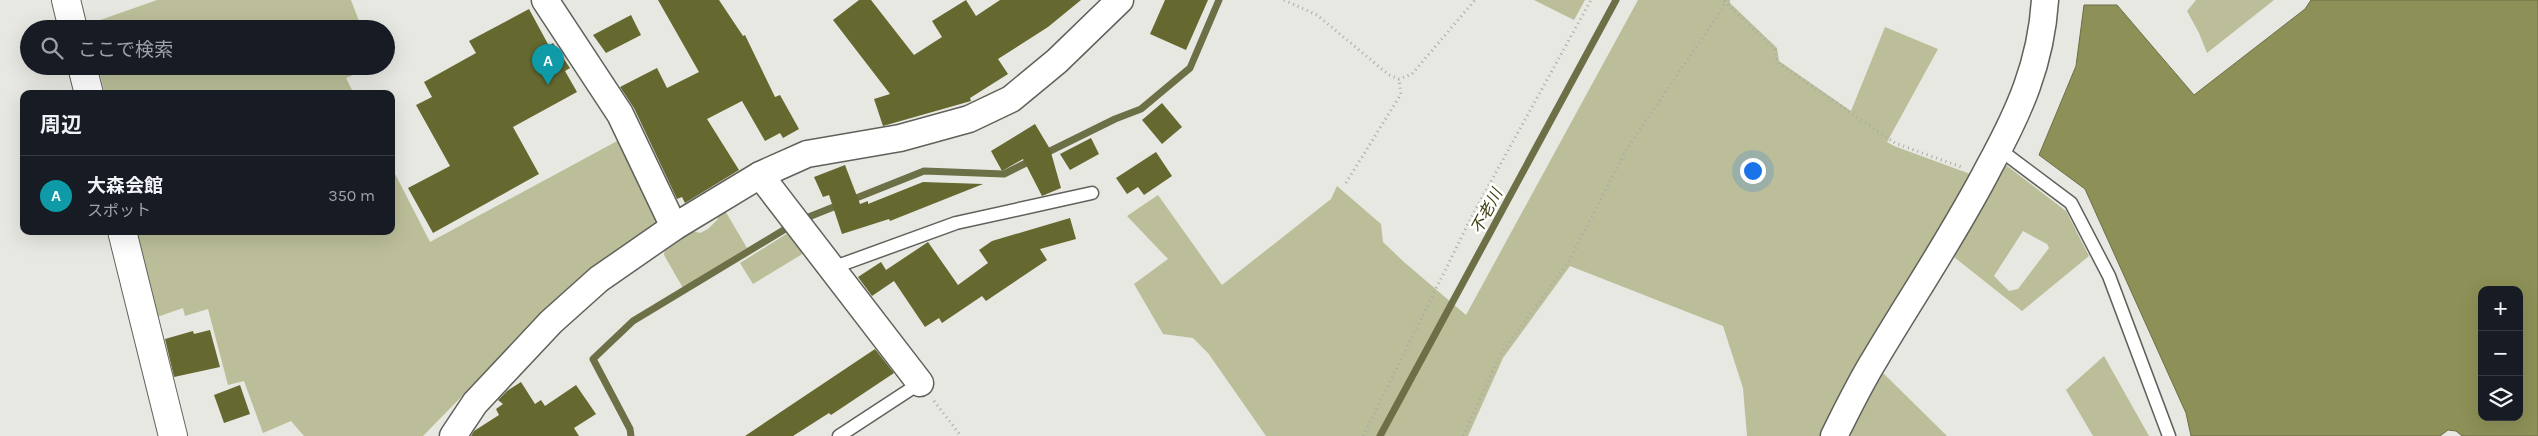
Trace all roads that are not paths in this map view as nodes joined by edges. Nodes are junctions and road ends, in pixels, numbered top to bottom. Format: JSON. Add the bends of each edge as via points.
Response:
{"nodes":[{"id":1,"x":66,"y":0,"type":"edge"},
{"id":2,"x":545,"y":0,"type":"edge"},
{"id":3,"x":1120,"y":0,"type":"edge"},
{"id":4,"x":2045,"y":0,"type":"edge"},
{"id":5,"x":71,"y":20,"type":"edge"},
{"id":6,"x":84,"y":75,"type":"edge"},
{"id":7,"x":88,"y":90,"type":"edge"},
{"id":8,"x":1999,"y":149,"type":"junction"},
{"id":9,"x":760,"y":175,"type":"junction"},
{"id":10,"x":1092,"y":193,"type":"dead end"},
{"id":11,"x":674,"y":227,"type":"junction"},
{"id":12,"x":123,"y":235,"type":"edge"},
{"id":13,"x":832,"y":268,"type":"junction"},
{"id":14,"x":920,"y":383,"type":"joint"},
{"id":15,"x":457,"y":435,"type":"edge"},
{"id":16,"x":172,"y":436,"type":"edge"},
{"id":17,"x":839,"y":436,"type":"edge"},
{"id":18,"x":1834,"y":436,"type":"edge"},
{"id":19,"x":2169,"y":436,"type":"edge"}],
"edges":[{"from":1,"to":5,"type":"street"},
{"from":2,"to":11,"type":"street","via":[[620,114]]},
{"from":3,"to":9,"type":"street","via":[[1057,62],[1011,99],[969,119],[900,138],[807,154]]},
{"from":4,"to":8,"type":"street","via":[[2043,29],[2031,79]]},
{"from":6,"to":7,"type":"street"},
{"from":8,"to":18,"type":"street","via":[[1929,273],[1873,361]]},
{"from":8,"to":19,"type":"lane","via":[[2070,203],[2109,276]]},
{"from":9,"to":11,"type":"street"},
{"from":9,"to":13,"type":"street"},
{"from":10,"to":13,"type":"lane","via":[[956,223]]},
{"from":11,"to":15,"type":"street","via":[[599,279],[551,322],[475,403]]},
{"from":12,"to":16,"type":"street"},
{"from":13,"to":14,"type":"street"},
{"from":14,"to":17,"type":"lane"}]}
